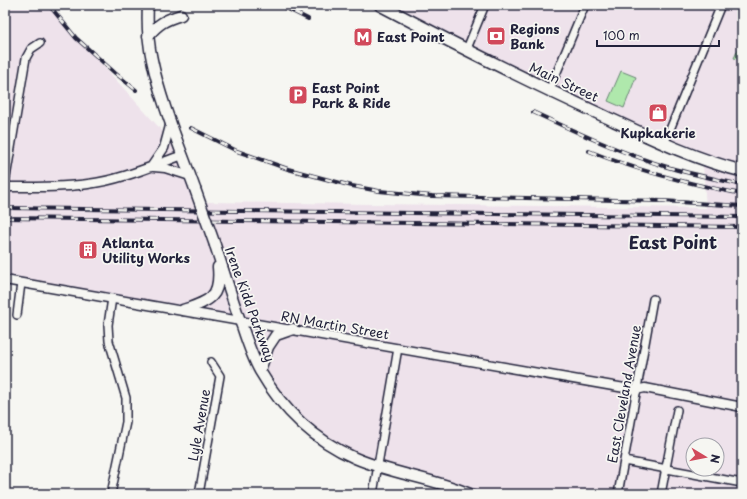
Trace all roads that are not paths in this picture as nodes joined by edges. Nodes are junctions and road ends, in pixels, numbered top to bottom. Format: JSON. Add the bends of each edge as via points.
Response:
{"nodes":[{"id":1,"x":148,"y":5,"type":"edge"},
{"id":2,"x":380,"y":5,"type":"edge"},
{"id":3,"x":486,"y":5,"type":"edge"},
{"id":4,"x":585,"y":5,"type":"edge"},
{"id":5,"x":721,"y":5,"type":"edge"},
{"id":6,"x":181,"y":15,"type":"dead end"},
{"id":7,"x":148,"y":36,"type":"junction"},
{"id":8,"x":40,"y":43,"type":"dead end"},
{"id":9,"x":466,"y":51,"type":"junction"},
{"id":10,"x":549,"y":91,"type":"junction"},
{"id":11,"x":171,"y":121,"type":"junction"},
{"id":12,"x":664,"y":144,"type":"junction"},
{"id":13,"x":183,"y":155,"type":"junction"},
{"id":14,"x":151,"y":167,"type":"junction"},
{"id":15,"x":742,"y":171,"type":"edge"},
{"id":16,"x":190,"y":176,"type":"junction"},
{"id":17,"x":5,"y":184,"type":"edge"},
{"id":18,"x":5,"y":187,"type":"edge"},
{"id":19,"x":216,"y":249,"type":"junction"},
{"id":20,"x":5,"y":280,"type":"edge"},
{"id":21,"x":21,"y":283,"type":"junction"},
{"id":22,"x":112,"y":298,"type":"junction"},
{"id":23,"x":652,"y":299,"type":"dead end"},
{"id":24,"x":183,"y":310,"type":"junction"},
{"id":25,"x":17,"y":316,"type":"dead end"},
{"id":26,"x":240,"y":320,"type":"junction"},
{"id":27,"x":293,"y":329,"type":"junction"},
{"id":28,"x":398,"y":348,"type":"junction"},
{"id":29,"x":211,"y":362,"type":"dead end"},
{"id":30,"x":260,"y":370,"type":"junction"},
{"id":31,"x":636,"y":390,"type":"junction"},
{"id":32,"x":742,"y":407,"type":"edge"},
{"id":33,"x":677,"y":410,"type":"dead end"},
{"id":34,"x":624,"y":461,"type":"junction"},
{"id":35,"x":378,"y":467,"type":"junction"},
{"id":36,"x":666,"y":469,"type":"junction"},
{"id":37,"x":742,"y":483,"type":"edge"},
{"id":38,"x":112,"y":494,"type":"edge"},
{"id":39,"x":199,"y":494,"type":"edge"},
{"id":40,"x":373,"y":494,"type":"edge"},
{"id":41,"x":470,"y":494,"type":"edge"},
{"id":42,"x":618,"y":494,"type":"edge"},
{"id":43,"x":661,"y":494,"type":"edge"}],
"edges":[{"from":1,"to":7,"type":"main road","name":"Irene Kidd Parkway"},
{"from":2,"to":9,"type":"main road","name":"Main Street"},
{"from":3,"to":9,"type":"street"},
{"from":4,"to":10,"type":"street"},
{"from":5,"to":12,"type":"street"},
{"from":6,"to":7,"type":"main road","via":[[158,25]]},
{"from":7,"to":11,"type":"main road","name":"Irene Kidd Parkway","via":[[155,71]]},
{"from":8,"to":17,"type":"street","via":[[30,49],[26,58]]},
{"from":9,"to":10,"type":"main road","name":"Main Street"},
{"from":10,"to":12,"type":"main road","name":"Main Street"},
{"from":11,"to":13,"type":"main road","name":"Irene Kidd Parkway"},
{"from":11,"to":14,"type":"street","via":[[164,148]]},
{"from":12,"to":15,"type":"main road","name":"Main Street","via":[[701,159]]},
{"from":13,"to":14,"type":"street"},
{"from":13,"to":16,"type":"main road","name":"Irene Kidd Parkway"},
{"from":14,"to":16,"type":"street","via":[[165,168]]},
{"from":14,"to":18,"type":"street","via":[[90,184],[62,187]]},
{"from":16,"to":19,"type":"main road","name":"Irene Kidd Parkway","bridge":true},
{"from":19,"to":24,"type":"main road","via":[[219,280],[216,291],[204,303]]},
{"from":19,"to":26,"type":"main road","name":"Irene Kidd Parkway"},
{"from":20,"to":21,"type":"street","name":"RN Martin Street"},
{"from":21,"to":22,"type":"street","name":"RN Martin Street"},
{"from":21,"to":25,"type":"street"},
{"from":22,"to":24,"type":"street","name":"RN Martin Street"},
{"from":22,"to":38,"type":"street","via":[[108,325],[109,341],[126,398],[127,413]]},
{"from":23,"to":31,"type":"street","name":"East Cleveland Avenue"},
{"from":24,"to":26,"type":"street","name":"RN Martin Street"},
{"from":26,"to":27,"type":"street","name":"RN Martin Street"},
{"from":26,"to":30,"type":"main road","name":"Irene Kidd Parkway"},
{"from":27,"to":28,"type":"street","name":"RN Martin Street"},
{"from":27,"to":30,"type":"main road","via":[[276,335],[271,341]]},
{"from":28,"to":31,"type":"street","name":"RN Martin Street"},
{"from":28,"to":35,"type":"street"},
{"from":29,"to":39,"type":"street","name":"Lyle Avenue","via":[[220,376]]},
{"from":30,"to":35,"type":"main road","name":"Irene Kidd Parkway","via":[[275,394],[310,431],[330,445]]},
{"from":31,"to":32,"type":"street","name":"RN Martin Street","via":[[645,388]]},
{"from":31,"to":34,"type":"street","name":"East Cleveland Avenue"},
{"from":33,"to":36,"type":"street"},
{"from":34,"to":36,"type":"street"},
{"from":34,"to":42,"type":"street","name":"East Cleveland Avenue"},
{"from":35,"to":40,"type":"street"},
{"from":35,"to":41,"type":"main road","name":"Irene Kidd Parkway"},
{"from":36,"to":37,"type":"street"},
{"from":36,"to":43,"type":"street"}]}
